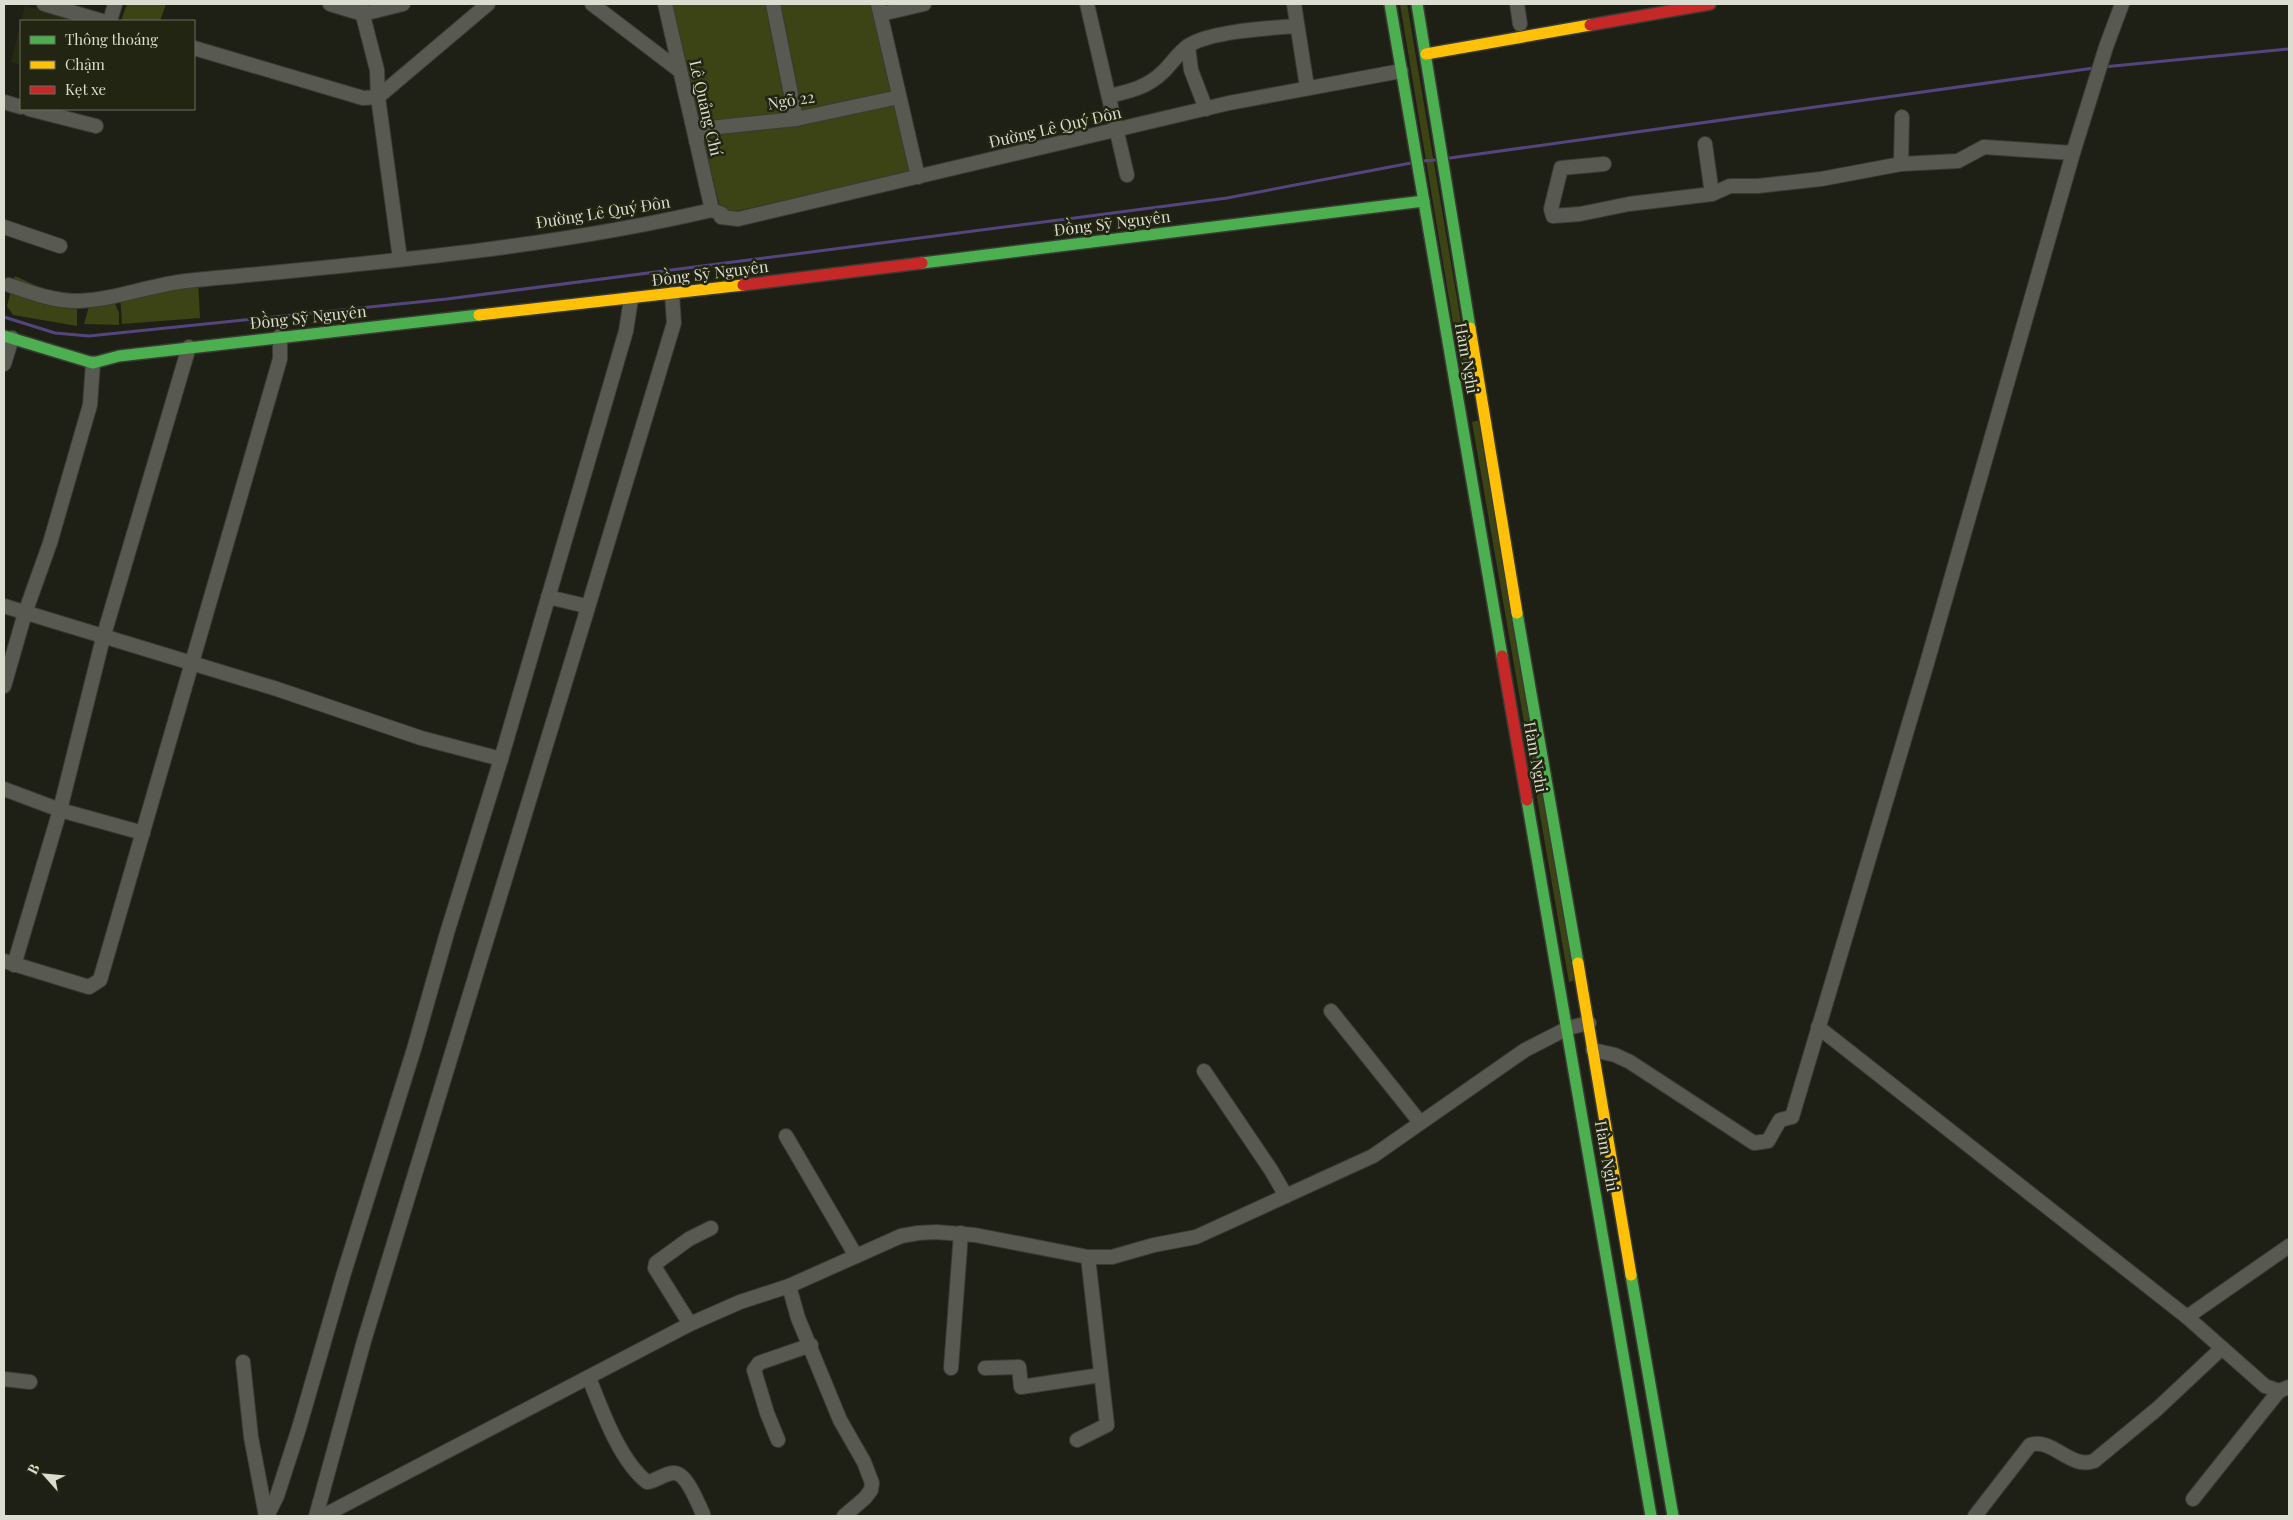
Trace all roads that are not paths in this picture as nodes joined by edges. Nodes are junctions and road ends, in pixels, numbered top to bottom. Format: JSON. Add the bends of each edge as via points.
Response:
{"nodes":[{"id":1,"x":44,"y":4,"type":"edge"},
{"id":2,"x":115,"y":4,"type":"edge"},
{"id":3,"x":330,"y":4,"type":"edge"},
{"id":4,"x":403,"y":4,"type":"edge"},
{"id":5,"x":488,"y":4,"type":"edge"},
{"id":6,"x":592,"y":4,"type":"edge"},
{"id":7,"x":665,"y":4,"type":"edge"},
{"id":8,"x":773,"y":4,"type":"edge"},
{"id":9,"x":924,"y":4,"type":"edge"},
{"id":10,"x":1087,"y":4,"type":"edge"},
{"id":11,"x":1294,"y":4,"type":"edge"},
{"id":12,"x":1390,"y":4,"type":"edge"},
{"id":13,"x":1418,"y":4,"type":"edge"},
{"id":14,"x":1517,"y":4,"type":"edge"},
{"id":15,"x":1710,"y":4,"type":"edge"},
{"id":16,"x":2122,"y":4,"type":"edge"},
{"id":17,"x":362,"y":9,"type":"edge"},
{"id":18,"x":879,"y":9,"type":"edge"},
{"id":19,"x":99,"y":20,"type":"edge"},
{"id":20,"x":110,"y":20,"type":"edge"},
{"id":21,"x":1520,"y":24,"type":"dead end"},
{"id":22,"x":1297,"y":26,"type":"junction"},
{"id":23,"x":1188,"y":46,"type":"junction"},
{"id":24,"x":195,"y":48,"type":"edge"},
{"id":25,"x":1426,"y":54,"type":"junction"},
{"id":26,"x":680,"y":71,"type":"junction"},
{"id":27,"x":1402,"y":71,"type":"junction"},
{"id":28,"x":1307,"y":87,"type":"junction"},
{"id":29,"x":1110,"y":96,"type":"junction"},
{"id":30,"x":378,"y":97,"type":"junction"},
{"id":31,"x":899,"y":97,"type":"junction"},
{"id":32,"x":4,"y":102,"type":"edge"},
{"id":33,"x":20,"y":107,"type":"edge"},
{"id":34,"x":1206,"y":109,"type":"junction"},
{"id":35,"x":33,"y":110,"type":"edge"},
{"id":36,"x":1902,"y":117,"type":"dead end"},
{"id":37,"x":796,"y":119,"type":"junction"},
{"id":38,"x":96,"y":126,"type":"dead end"},
{"id":39,"x":1118,"y":130,"type":"junction"},
{"id":40,"x":696,"y":141,"type":"junction"},
{"id":41,"x":1705,"y":144,"type":"dead end"},
{"id":42,"x":2073,"y":153,"type":"junction"},
{"id":43,"x":1604,"y":164,"type":"dead end"},
{"id":44,"x":1901,"y":164,"type":"junction"},
{"id":45,"x":1128,"y":174,"type":"dead end"},
{"id":46,"x":918,"y":177,"type":"junction"},
{"id":47,"x":1712,"y":194,"type":"junction"},
{"id":48,"x":1424,"y":201,"type":"junction"},
{"id":49,"x":717,"y":212,"type":"junction"},
{"id":50,"x":4,"y":227,"type":"edge"},
{"id":51,"x":60,"y":246,"type":"dead end"},
{"id":52,"x":400,"y":259,"type":"junction"},
{"id":53,"x":9,"y":285,"type":"dead end"},
{"id":54,"x":672,"y":294,"type":"junction"},
{"id":55,"x":631,"y":299,"type":"junction"},
{"id":56,"x":280,"y":336,"type":"junction"},
{"id":57,"x":8,"y":337,"type":"edge"},
{"id":58,"x":189,"y":347,"type":"junction"},
{"id":59,"x":93,"y":363,"type":"junction"},
{"id":60,"x":4,"y":364,"type":"edge"},
{"id":61,"x":548,"y":597,"type":"junction"},
{"id":62,"x":4,"y":606,"type":"edge"},
{"id":63,"x":581,"y":609,"type":"junction"},
{"id":64,"x":25,"y":613,"type":"junction"},
{"id":65,"x":104,"y":638,"type":"junction"},
{"id":66,"x":192,"y":665,"type":"junction"},
{"id":67,"x":4,"y":686,"type":"edge"},
{"id":68,"x":501,"y":759,"type":"junction"},
{"id":69,"x":4,"y":789,"type":"edge"},
{"id":70,"x":60,"y":810,"type":"junction"},
{"id":71,"x":143,"y":833,"type":"junction"},
{"id":72,"x":9,"y":963,"type":"edge"},
{"id":73,"x":1331,"y":1011,"type":"dead end"},
{"id":74,"x":1588,"y":1023,"type":"junction"},
{"id":75,"x":1818,"y":1027,"type":"junction"},
{"id":76,"x":1568,"y":1028,"type":"junction"},
{"id":77,"x":1593,"y":1050,"type":"junction"},
{"id":78,"x":1204,"y":1071,"type":"dead end"},
{"id":79,"x":1419,"y":1121,"type":"junction"},
{"id":80,"x":786,"y":1136,"type":"dead end"},
{"id":81,"x":1286,"y":1196,"type":"junction"},
{"id":82,"x":711,"y":1228,"type":"dead end"},
{"id":83,"x":961,"y":1234,"type":"junction"},
{"id":84,"x":2289,"y":1246,"type":"edge"},
{"id":85,"x":856,"y":1256,"type":"junction"},
{"id":86,"x":1088,"y":1257,"type":"junction"},
{"id":87,"x":789,"y":1286,"type":"junction"},
{"id":88,"x":2187,"y":1317,"type":"junction"},
{"id":89,"x":690,"y":1324,"type":"junction"},
{"id":90,"x":811,"y":1345,"type":"junction"},
{"id":91,"x":2222,"y":1348,"type":"junction"},
{"id":92,"x":243,"y":1362,"type":"dead end"},
{"id":93,"x":951,"y":1368,"type":"dead end"},
{"id":94,"x":985,"y":1368,"type":"dead end"},
{"id":95,"x":1101,"y":1375,"type":"junction"},
{"id":96,"x":589,"y":1378,"type":"junction"},
{"id":97,"x":4,"y":1379,"type":"edge"},
{"id":98,"x":30,"y":1382,"type":"dead end"},
{"id":99,"x":2287,"y":1388,"type":"edge"},
{"id":100,"x":778,"y":1440,"type":"dead end"},
{"id":101,"x":1077,"y":1440,"type":"dead end"},
{"id":102,"x":2194,"y":1500,"type":"dead end"},
{"id":103,"x":703,"y":1514,"type":"dead end"},
{"id":104,"x":267,"y":1516,"type":"edge"},
{"id":105,"x":316,"y":1516,"type":"edge"},
{"id":106,"x":323,"y":1516,"type":"edge"},
{"id":107,"x":844,"y":1516,"type":"edge"},
{"id":108,"x":1651,"y":1516,"type":"edge"},
{"id":109,"x":1673,"y":1516,"type":"edge"},
{"id":110,"x":1975,"y":1516,"type":"edge"}],
"edges":[{"from":1,"to":19,"type":"street"},
{"from":2,"to":20,"type":"street"},
{"from":3,"to":17,"type":"street"},
{"from":4,"to":17,"type":"street"},
{"from":5,"to":30,"type":"street"},
{"from":6,"to":26,"type":"street"},
{"from":7,"to":26,"type":"street","name":"Lê Quảng Chí"},
{"from":8,"to":37,"type":"street"},
{"from":9,"to":18,"type":"street"},
{"from":10,"to":29,"type":"street"},
{"from":11,"to":22,"type":"street"},
{"from":12,"to":27,"type":"main road","name":"Hàm Nghi"},
{"from":13,"to":25,"type":"main road","name":"Hàm Nghi"},
{"from":14,"to":21,"type":"street"},
{"from":15,"to":25,"type":"main road"},
{"from":16,"to":42,"type":"street"},
{"from":17,"to":30,"type":"street","via":[[377,70]]},
{"from":18,"to":31,"type":"street"},
{"from":22,"to":23,"type":"street","via":[[1204,39]]},
{"from":22,"to":28,"type":"street"},
{"from":23,"to":29,"type":"street","via":[[1148,85]]},
{"from":23,"to":34,"type":"street","via":[[1191,70]]},
{"from":24,"to":30,"type":"street","via":[[363,98]]},
{"from":25,"to":74,"type":"main road","name":"Hàm Nghi"},
{"from":26,"to":40,"type":"street","name":"Lê Quảng Chí"},
{"from":27,"to":28,"type":"street","name":"Đường Lê Quý Đôn"},
{"from":27,"to":48,"type":"main road","name":"Hàm Nghi"},
{"from":28,"to":34,"type":"street","name":"Đường Lê Quý Đôn"},
{"from":29,"to":39,"type":"street"},
{"from":30,"to":52,"type":"street"},
{"from":31,"to":37,"type":"street","name":"Ngõ 22"},
{"from":31,"to":46,"type":"street"},
{"from":32,"to":33,"type":"street"},
{"from":34,"to":39,"type":"street","name":"Đường Lê Quý Đôn"},
{"from":35,"to":38,"type":"street"},
{"from":36,"to":44,"type":"street"},
{"from":37,"to":40,"type":"street","name":"Ngõ 22","via":[[700,129]]},
{"from":39,"to":45,"type":"street"},
{"from":39,"to":46,"type":"street","name":"Đường Lê Quý Đôn"},
{"from":40,"to":49,"type":"street","name":"Lê Quảng Chí"},
{"from":41,"to":47,"type":"street"},
{"from":42,"to":44,"type":"street","via":[[1984,147],[1958,161]]},
{"from":42,"to":75,"type":"street","via":[[1927,663]]},
{"from":43,"to":47,"type":"street","via":[[1562,168],[1551,209],[1553,216]]},
{"from":44,"to":47,"type":"street","via":[[1821,179],[1730,186]]},
{"from":46,"to":49,"type":"street","name":"Đường Lê Quý Đôn","via":[[738,219],[721,217]]},
{"from":48,"to":54,"type":"main road","name":"Đồng Sỹ Nguyên"},
{"from":48,"to":76,"type":"main road","name":"Hàm Nghi"},
{"from":49,"to":52,"type":"street","name":"Đường Lê Quý Đôn","via":[[499,247]]},
{"from":50,"to":51,"type":"street"},
{"from":52,"to":53,"type":"street","name":"Đường Lê Quý Đôn","via":[[183,281],[80,301],[39,296]]},
{"from":54,"to":55,"type":"main road","name":"Đồng Sỹ Nguyên"},
{"from":54,"to":63,"type":"street","via":[[674,323]]},
{"from":55,"to":56,"type":"main road","name":"Đồng Sỹ Nguyên"},
{"from":55,"to":61,"type":"street","via":[[626,331]]},
{"from":56,"to":58,"type":"main road","name":"Đồng Sỹ Nguyên"},
{"from":56,"to":66,"type":"street","via":[[280,360]]},
{"from":57,"to":59,"type":"main road"},
{"from":57,"to":60,"type":"street"},
{"from":58,"to":59,"type":"main road","name":"Đồng Sỹ Nguyên","via":[[119,356]]},
{"from":58,"to":65,"type":"street"},
{"from":59,"to":64,"type":"street","via":[[90,405],[50,543]]},
{"from":61,"to":63,"type":"street","via":[[562,599]]},
{"from":61,"to":68,"type":"street"},
{"from":62,"to":64,"type":"street"},
{"from":63,"to":105,"type":"street","via":[[364,1340]]},
{"from":64,"to":65,"type":"street"},
{"from":64,"to":67,"type":"street"},
{"from":65,"to":66,"type":"street"},
{"from":65,"to":70,"type":"street"},
{"from":66,"to":68,"type":"street","via":[[421,738]]},
{"from":66,"to":71,"type":"street"},
{"from":68,"to":104,"type":"street","via":[[342,1276],[299,1428],[277,1496]]},
{"from":69,"to":70,"type":"street"},
{"from":70,"to":71,"type":"street"},
{"from":70,"to":72,"type":"street"},
{"from":71,"to":72,"type":"street","via":[[100,980],[89,987]]},
{"from":73,"to":79,"type":"street"},
{"from":74,"to":76,"type":"street"},
{"from":74,"to":77,"type":"main road","name":"Hàm Nghi"},
{"from":75,"to":77,"type":"street","via":[[1792,1116],[1780,1120],[1771,1138],[1762,1144],[1743,1138],[1630,1062]]},
{"from":75,"to":88,"type":"street"},
{"from":76,"to":79,"type":"street","via":[[1525,1050],[1449,1104]]},
{"from":76,"to":108,"type":"main road","name":"Hàm Nghi"},
{"from":77,"to":109,"type":"main road","name":"Hàm Nghi"},
{"from":78,"to":81,"type":"street"},
{"from":79,"to":81,"type":"street","via":[[1373,1156]]},
{"from":80,"to":85,"type":"street"},
{"from":81,"to":86,"type":"street","via":[[1196,1237],[1112,1258]]},
{"from":82,"to":89,"type":"street","via":[[689,1239],[656,1263],[655,1268]]},
{"from":83,"to":85,"type":"street","via":[[936,1232],[901,1236]]},
{"from":83,"to":86,"type":"street"},
{"from":83,"to":93,"type":"street"},
{"from":84,"to":88,"type":"street"},
{"from":85,"to":87,"type":"street"},
{"from":86,"to":95,"type":"street"},
{"from":87,"to":89,"type":"street","via":[[740,1302]]},
{"from":87,"to":90,"type":"street","via":[[798,1318]]},
{"from":88,"to":91,"type":"street"},
{"from":89,"to":96,"type":"street"},
{"from":90,"to":100,"type":"street","via":[[758,1363],[754,1370]]},
{"from":90,"to":107,"type":"street","via":[[840,1420],[864,1462],[872,1484],[865,1498]]},
{"from":91,"to":99,"type":"street","via":[[2265,1386]]},
{"from":91,"to":110,"type":"street","via":[[2157,1409],[2094,1461],[2081,1463],[2040,1444],[2030,1445]]},
{"from":92,"to":104,"type":"street","via":[[251,1437]]},
{"from":94,"to":95,"type":"street","via":[[1019,1367],[1021,1386]]},
{"from":95,"to":101,"type":"street","via":[[1107,1425]]},
{"from":96,"to":103,"type":"street","via":[[609,1426],[637,1473],[647,1482],[673,1473],[680,1474],[692,1489]]},
{"from":96,"to":106,"type":"street"},
{"from":97,"to":98,"type":"street"},
{"from":99,"to":102,"type":"street"}]}
